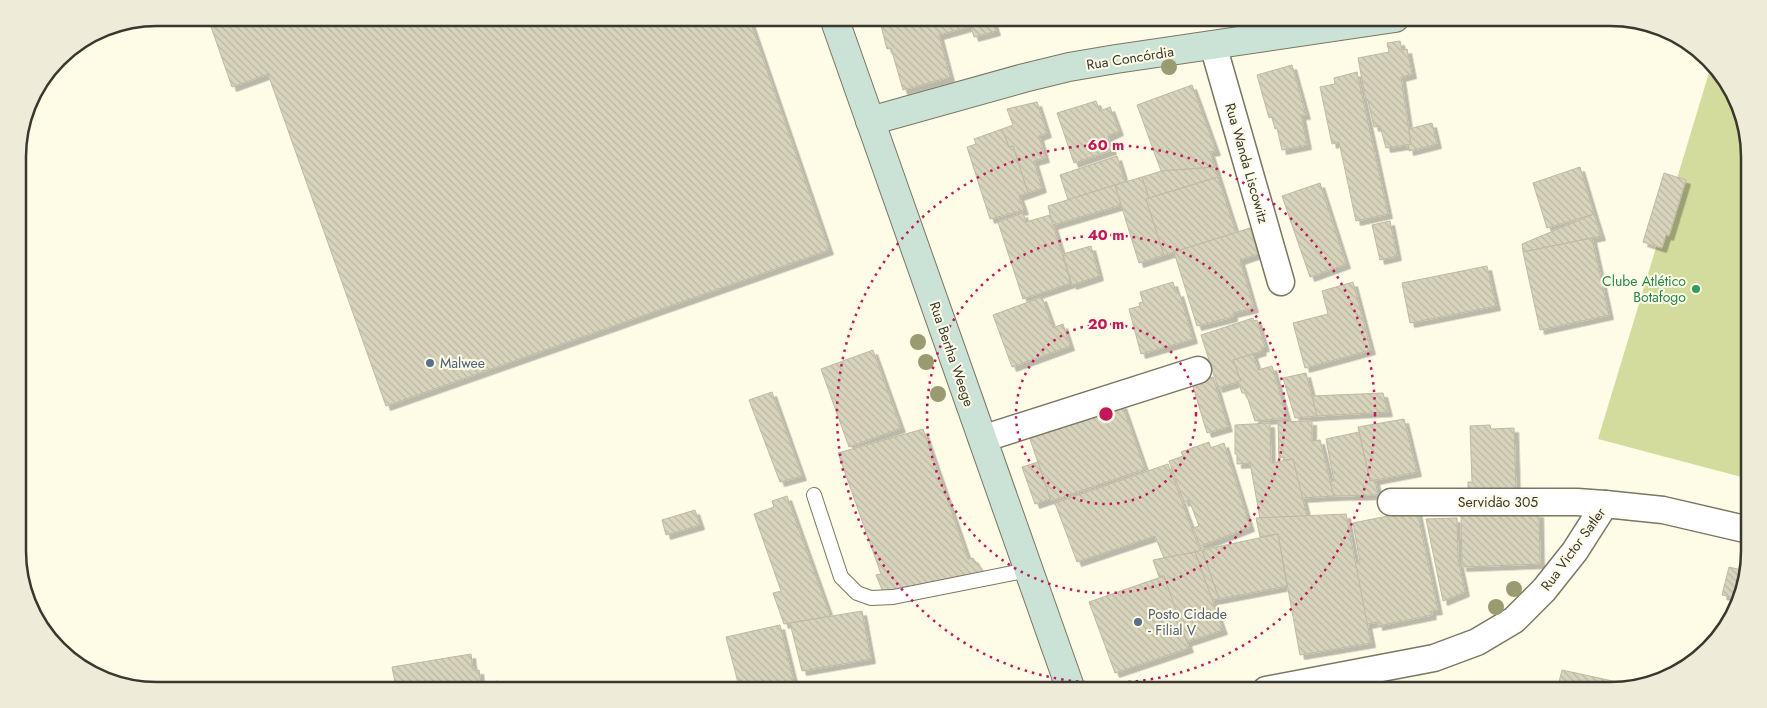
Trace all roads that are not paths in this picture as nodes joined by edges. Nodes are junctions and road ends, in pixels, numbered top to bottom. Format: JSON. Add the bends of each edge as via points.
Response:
{"nodes":[{"id":1,"x":1340,"y":26,"type":"edge"},
{"id":2,"x":837,"y":27,"type":"edge"},
{"id":3,"x":1213,"y":45,"type":"junction"},
{"id":4,"x":870,"y":121,"type":"junction"},
{"id":5,"x":1281,"y":282,"type":"dead end"},
{"id":6,"x":1198,"y":370,"type":"dead end"},
{"id":7,"x":982,"y":439,"type":"junction"},
{"id":8,"x":814,"y":496,"type":"dead end"},
{"id":9,"x":1391,"y":502,"type":"dead end"},
{"id":10,"x":1605,"y":504,"type":"junction"},
{"id":11,"x":1741,"y":528,"type":"edge"},
{"id":12,"x":1028,"y":570,"type":"junction"},
{"id":13,"x":1068,"y":681,"type":"edge"},
{"id":14,"x":1312,"y":681,"type":"edge"}],
"edges":[{"from":1,"to":3,"type":"main road","name":"Rua Concórdia"},
{"from":2,"to":4,"type":"main road","name":"Rua Bertha Weege"},
{"from":3,"to":4,"type":"main road","name":"Rua Concórdia","via":[[1069,68]]},
{"from":3,"to":5,"type":"street","name":"Rua Wanda Liscowitz"},
{"from":4,"to":7,"type":"main road","name":"Rua Bertha Weege"},
{"from":6,"to":7,"type":"street"},
{"from":7,"to":12,"type":"main road","name":"Rua Bertha Weege"},
{"from":8,"to":12,"type":"lane","via":[[841,577],[857,593],[871,598]]},
{"from":9,"to":10,"type":"street","name":"Servidão 305"},
{"from":10,"to":11,"type":"street","name":"Rua Victor Satler","via":[[1662,510]]},
{"from":10,"to":14,"type":"street","name":"Rua Victor Satler","via":[[1575,551],[1544,590],[1514,620],[1477,642],[1434,658]]},
{"from":12,"to":13,"type":"main road","name":"Rua Bertha Weege"}]}
